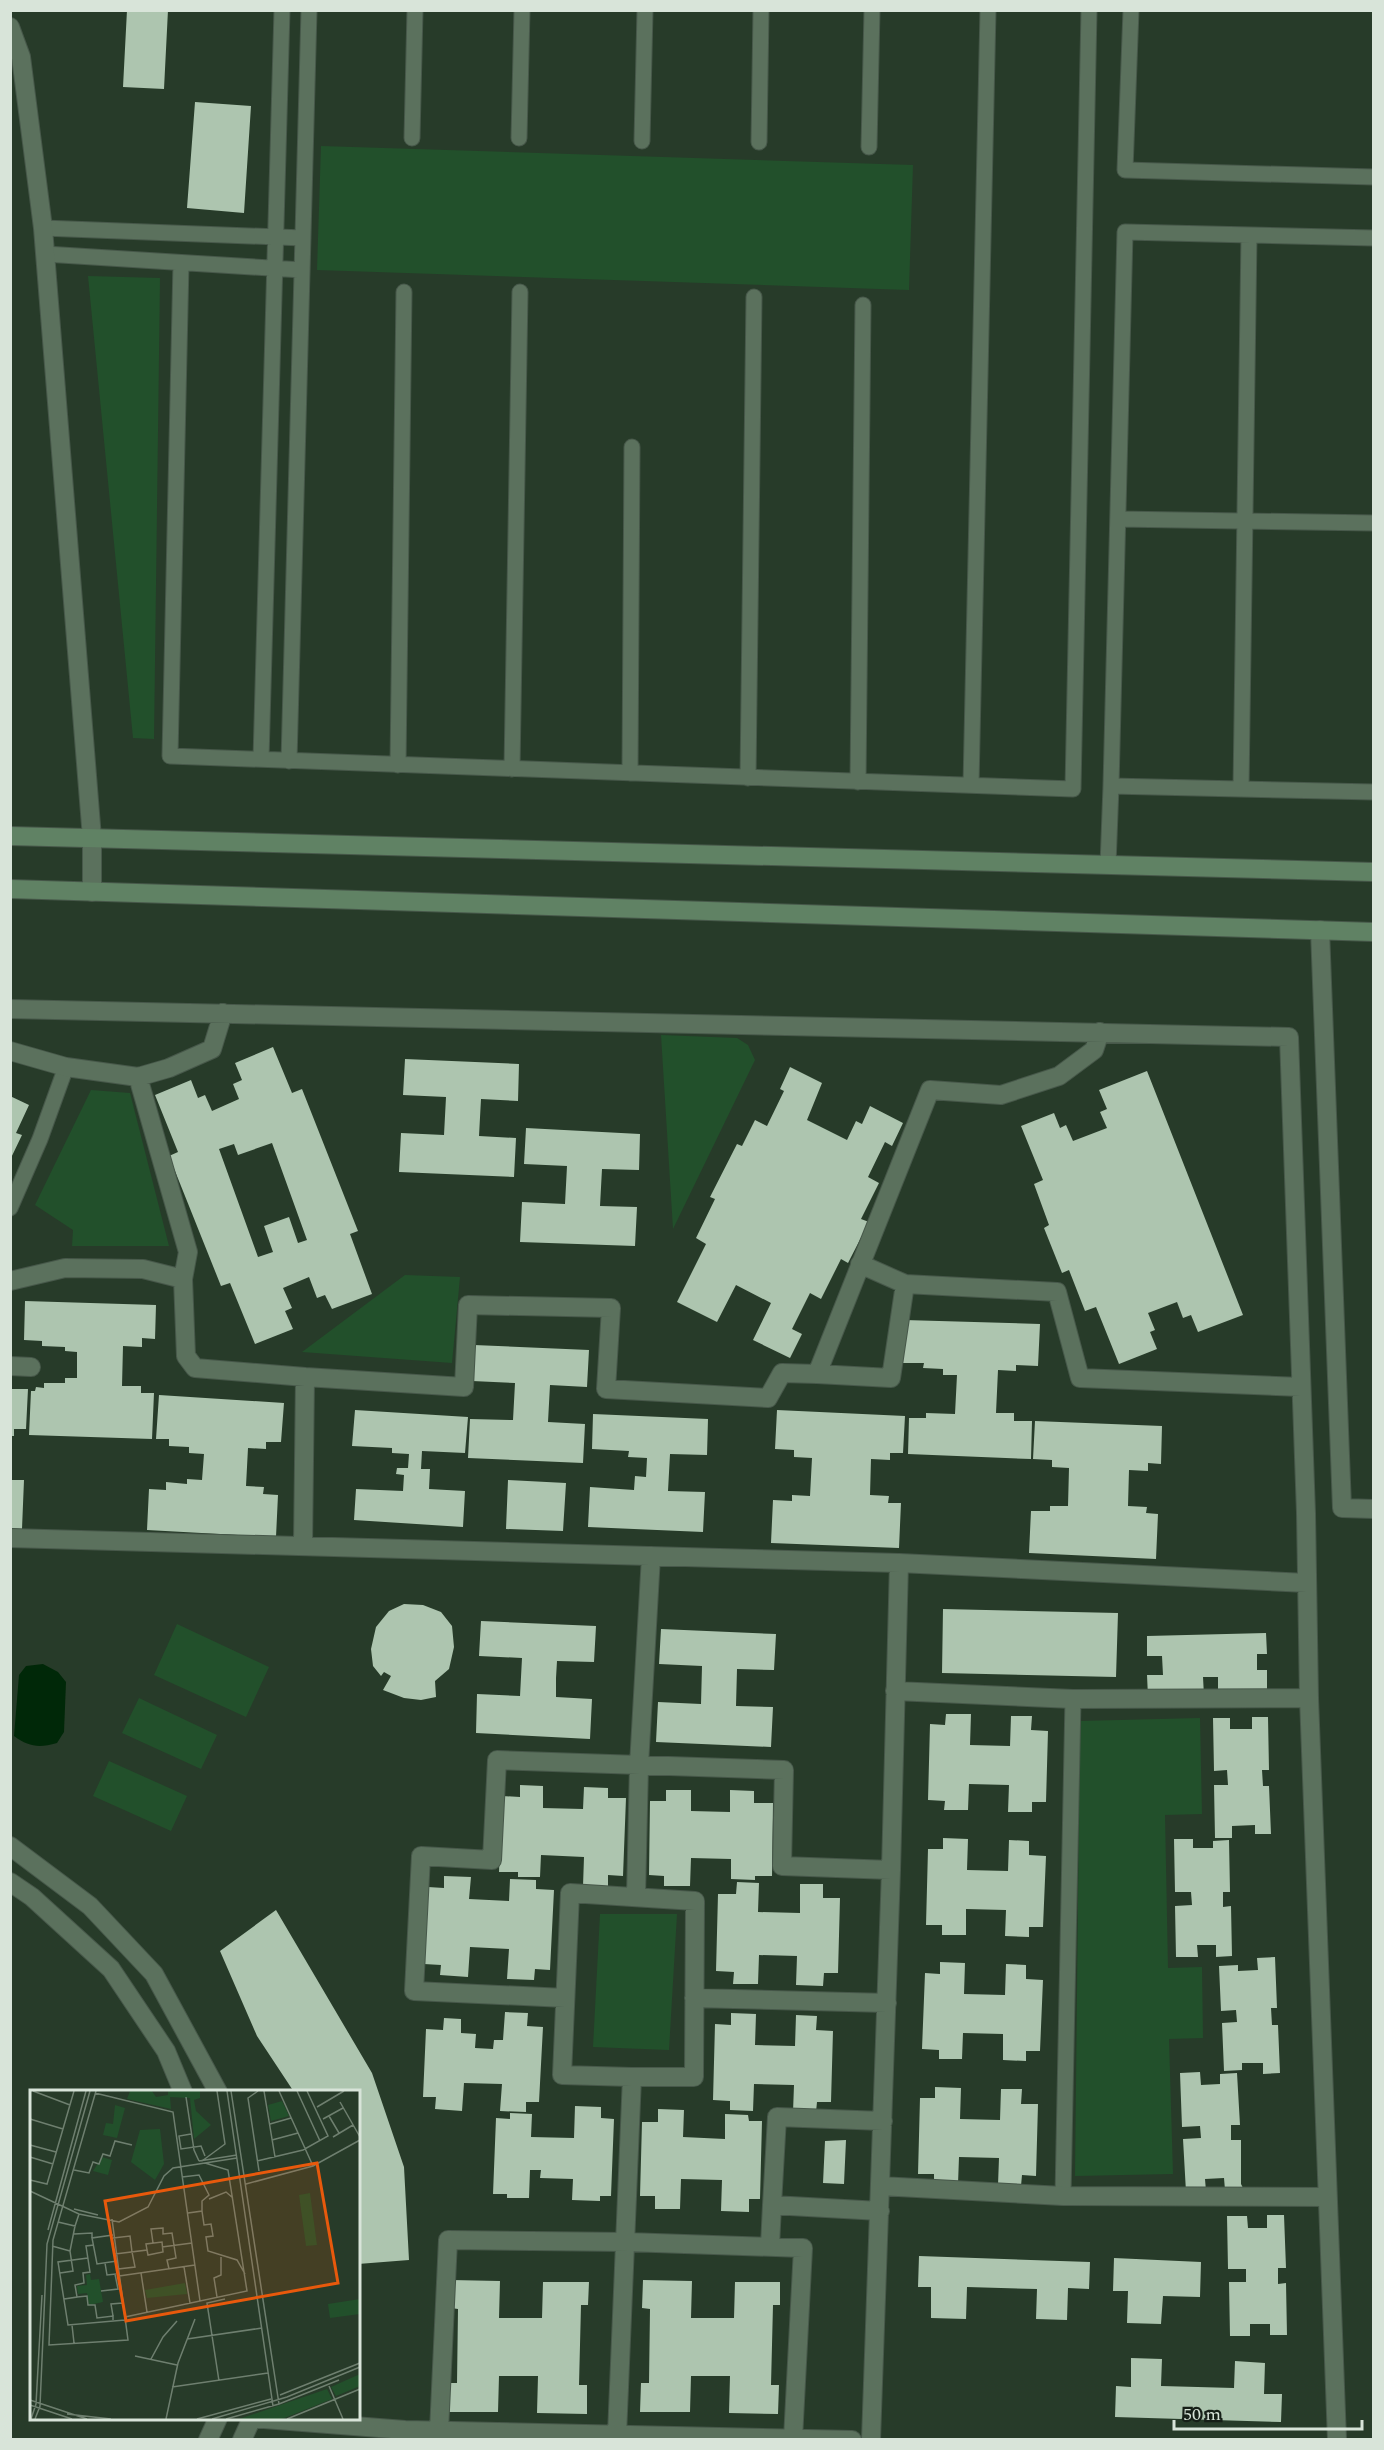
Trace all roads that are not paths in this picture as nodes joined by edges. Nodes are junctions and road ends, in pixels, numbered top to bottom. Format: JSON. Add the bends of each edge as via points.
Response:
{"nodes":[{"id":1,"x":282,"y":10,"type":"edge"},
{"id":2,"x":309,"y":10,"type":"edge"},
{"id":3,"x":415,"y":10,"type":"edge"},
{"id":4,"x":522,"y":10,"type":"edge"},
{"id":5,"x":645,"y":10,"type":"edge"},
{"id":6,"x":761,"y":10,"type":"edge"},
{"id":7,"x":872,"y":10,"type":"edge"},
{"id":8,"x":988,"y":10,"type":"edge"},
{"id":9,"x":1089,"y":10,"type":"edge"},
{"id":10,"x":1131,"y":10,"type":"edge"},
{"id":11,"x":10,"y":27,"type":"edge"},
{"id":12,"x":16,"y":58,"type":"edge"},
{"id":13,"x":412,"y":138,"type":"dead end"},
{"id":14,"x":519,"y":138,"type":"dead end"},
{"id":15,"x":642,"y":141,"type":"dead end"},
{"id":16,"x":759,"y":142,"type":"dead end"},
{"id":17,"x":869,"y":147,"type":"dead end"},
{"id":18,"x":1374,"y":177,"type":"edge"},
{"id":19,"x":43,"y":228,"type":"junction"},
{"id":20,"x":1249,"y":235,"type":"junction"},
{"id":21,"x":275,"y":237,"type":"junction"},
{"id":22,"x":303,"y":238,"type":"junction"},
{"id":23,"x":1374,"y":238,"type":"edge"},
{"id":24,"x":45,"y":254,"type":"junction"},
{"id":25,"x":181,"y":263,"type":"junction"},
{"id":26,"x":274,"y":268,"type":"junction"},
{"id":27,"x":302,"y":270,"type":"junction"},
{"id":28,"x":404,"y":292,"type":"dead end"},
{"id":29,"x":520,"y":292,"type":"dead end"},
{"id":30,"x":754,"y":297,"type":"dead end"},
{"id":31,"x":863,"y":305,"type":"dead end"},
{"id":32,"x":632,"y":447,"type":"dead end"},
{"id":33,"x":1118,"y":519,"type":"junction"},
{"id":34,"x":1244,"y":521,"type":"junction"},
{"id":35,"x":1374,"y":523,"type":"edge"},
{"id":36,"x":261,"y":759,"type":"junction"},
{"id":37,"x":289,"y":761,"type":"junction"},
{"id":38,"x":398,"y":765,"type":"junction"},
{"id":39,"x":512,"y":769,"type":"junction"},
{"id":40,"x":630,"y":773,"type":"junction"},
{"id":41,"x":748,"y":777,"type":"junction"},
{"id":42,"x":858,"y":782,"type":"junction"},
{"id":43,"x":971,"y":785,"type":"junction"},
{"id":44,"x":1111,"y":786,"type":"junction"},
{"id":45,"x":1241,"y":789,"type":"junction"},
{"id":46,"x":1374,"y":792,"type":"edge"},
{"id":47,"x":10,"y":836,"type":"edge"},
{"id":48,"x":92,"y":838,"type":"junction"},
{"id":49,"x":1107,"y":865,"type":"junction"},
{"id":50,"x":1374,"y":872,"type":"edge"},
{"id":51,"x":10,"y":889,"type":"edge"},
{"id":52,"x":92,"y":892,"type":"junction"},
{"id":53,"x":1320,"y":930,"type":"junction"},
{"id":54,"x":1374,"y":932,"type":"edge"},
{"id":55,"x":10,"y":1009,"type":"edge"},
{"id":56,"x":224,"y":1013,"type":"junction"},
{"id":57,"x":1100,"y":1032,"type":"junction"},
{"id":58,"x":10,"y":1051,"type":"edge"},
{"id":59,"x":66,"y":1067,"type":"junction"},
{"id":60,"x":138,"y":1077,"type":"junction"},
{"id":61,"x":10,"y":1208,"type":"edge"},
{"id":62,"x":860,"y":1264,"type":"junction"},
{"id":63,"x":183,"y":1279,"type":"junction"},
{"id":64,"x":10,"y":1281,"type":"edge"},
{"id":65,"x":905,"y":1284,"type":"junction"},
{"id":66,"x":10,"y":1366,"type":"edge"},
{"id":67,"x":31,"y":1367,"type":"dead end"},
{"id":68,"x":817,"y":1374,"type":"junction"},
{"id":69,"x":305,"y":1377,"type":"junction"},
{"id":70,"x":1301,"y":1387,"type":"junction"},
{"id":71,"x":1374,"y":1509,"type":"edge"},
{"id":72,"x":10,"y":1538,"type":"edge"},
{"id":73,"x":303,"y":1546,"type":"junction"},
{"id":74,"x":651,"y":1556,"type":"junction"},
{"id":75,"x":899,"y":1563,"type":"junction"},
{"id":76,"x":1307,"y":1582,"type":"junction"},
{"id":77,"x":895,"y":1691,"type":"junction"},
{"id":78,"x":1309,"y":1698,"type":"junction"},
{"id":79,"x":1073,"y":1699,"type":"junction"},
{"id":80,"x":639,"y":1765,"type":"junction"},
{"id":81,"x":10,"y":1846,"type":"edge"},
{"id":82,"x":891,"y":1870,"type":"junction"},
{"id":83,"x":10,"y":1882,"type":"edge"},
{"id":84,"x":636,"y":1897,"type":"junction"},
{"id":85,"x":565,"y":1998,"type":"junction"},
{"id":86,"x":694,"y":1998,"type":"junction"},
{"id":87,"x":887,"y":2002,"type":"junction"},
{"id":88,"x":632,"y":2077,"type":"junction"},
{"id":89,"x":183,"y":2090,"type":"edge"},
{"id":90,"x":217,"y":2090,"type":"edge"},
{"id":91,"x":883,"y":2121,"type":"junction"},
{"id":92,"x":880,"y":2186,"type":"junction"},
{"id":93,"x":1063,"y":2196,"type":"junction"},
{"id":94,"x":1327,"y":2197,"type":"junction"},
{"id":95,"x":772,"y":2205,"type":"junction"},
{"id":96,"x":879,"y":2211,"type":"junction"},
{"id":97,"x":627,"y":2242,"type":"junction"},
{"id":98,"x":770,"y":2246,"type":"junction"},
{"id":99,"x":217,"y":2420,"type":"edge"},
{"id":100,"x":251,"y":2420,"type":"edge"},
{"id":101,"x":270,"y":2420,"type":"edge"},
{"id":102,"x":439,"y":2431,"type":"junction"},
{"id":103,"x":399,"y":2434,"type":"edge"},
{"id":104,"x":617,"y":2435,"type":"junction"},
{"id":105,"x":695,"y":2438,"type":"edge"},
{"id":106,"x":208,"y":2439,"type":"edge"},
{"id":107,"x":242,"y":2439,"type":"edge"},
{"id":108,"x":793,"y":2439,"type":"edge"},
{"id":109,"x":840,"y":2439,"type":"edge"},
{"id":110,"x":852,"y":2439,"type":"edge"},
{"id":111,"x":871,"y":2439,"type":"edge"},
{"id":112,"x":1337,"y":2439,"type":"edge"}],
"edges":[{"from":1,"to":21,"type":"lane"},
{"from":2,"to":22,"type":"lane"},
{"from":3,"to":13,"type":"lane"},
{"from":4,"to":14,"type":"lane"},
{"from":5,"to":15,"type":"lane"},
{"from":6,"to":16,"type":"lane"},
{"from":7,"to":17,"type":"lane"},
{"from":8,"to":43,"type":"lane"},
{"from":9,"to":43,"type":"lane","via":[[1073,789]]},
{"from":10,"to":18,"type":"lane","via":[[1125,170]]},
{"from":11,"to":12,"type":"street"},
{"from":12,"to":19,"type":"street"},
{"from":19,"to":21,"type":"lane"},
{"from":19,"to":24,"type":"street"},
{"from":20,"to":23,"type":"lane"},
{"from":20,"to":33,"type":"lane","via":[[1125,232]]},
{"from":20,"to":34,"type":"lane"},
{"from":21,"to":22,"type":"lane"},
{"from":21,"to":26,"type":"lane"},
{"from":22,"to":27,"type":"lane"},
{"from":24,"to":25,"type":"lane"},
{"from":24,"to":48,"type":"street"},
{"from":25,"to":26,"type":"lane"},
{"from":25,"to":36,"type":"lane","via":[[170,756]]},
{"from":26,"to":27,"type":"lane"},
{"from":26,"to":36,"type":"lane"},
{"from":27,"to":37,"type":"lane"},
{"from":28,"to":38,"type":"lane"},
{"from":29,"to":39,"type":"lane"},
{"from":30,"to":41,"type":"lane"},
{"from":31,"to":42,"type":"lane"},
{"from":32,"to":40,"type":"lane"},
{"from":33,"to":34,"type":"lane"},
{"from":33,"to":44,"type":"lane"},
{"from":34,"to":35,"type":"lane"},
{"from":34,"to":45,"type":"lane"},
{"from":36,"to":37,"type":"lane"},
{"from":37,"to":38,"type":"lane"},
{"from":38,"to":39,"type":"lane"},
{"from":39,"to":40,"type":"lane"},
{"from":40,"to":41,"type":"lane"},
{"from":41,"to":42,"type":"lane"},
{"from":42,"to":43,"type":"lane"},
{"from":44,"to":45,"type":"lane"},
{"from":44,"to":49,"type":"lane"},
{"from":45,"to":46,"type":"lane"},
{"from":47,"to":48,"type":"street"},
{"from":48,"to":49,"type":"street"},
{"from":48,"to":52,"type":"street"},
{"from":49,"to":50,"type":"street"},
{"from":51,"to":52,"type":"street"},
{"from":52,"to":53,"type":"street"},
{"from":53,"to":54,"type":"street"},
{"from":53,"to":71,"type":"street","via":[[1342,1508]]},
{"from":55,"to":56,"type":"street"},
{"from":56,"to":57,"type":"street"},
{"from":56,"to":60,"type":"street","via":[[212,1049]]},
{"from":57,"to":62,"type":"street","via":[[1094,1050],[1059,1076],[1001,1095],[930,1090]]},
{"from":57,"to":70,"type":"street","via":[[1289,1036]]},
{"from":58,"to":59,"type":"street"},
{"from":59,"to":60,"type":"street"},
{"from":59,"to":61,"type":"lane"},
{"from":60,"to":63,"type":"street","via":[[188,1252]]},
{"from":62,"to":65,"type":"street"},
{"from":62,"to":68,"type":"street"},
{"from":63,"to":64,"type":"street","via":[[143,1269],[65,1268]]},
{"from":63,"to":69,"type":"street","via":[[186,1356],[195,1368]]},
{"from":65,"to":68,"type":"street","via":[[891,1378]]},
{"from":65,"to":70,"type":"street","via":[[1057,1292],[1080,1378]]},
{"from":66,"to":67,"type":"street"},
{"from":68,"to":69,"type":"street","via":[[782,1373],[768,1398],[606,1389],[611,1308],[468,1305],[464,1387]]},
{"from":69,"to":73,"type":"street"},
{"from":70,"to":76,"type":"street"},
{"from":72,"to":73,"type":"street"},
{"from":73,"to":74,"type":"street"},
{"from":74,"to":75,"type":"street"},
{"from":74,"to":80,"type":"street"},
{"from":75,"to":76,"type":"street"},
{"from":75,"to":77,"type":"street"},
{"from":76,"to":78,"type":"street"},
{"from":77,"to":79,"type":"street"},
{"from":77,"to":82,"type":"street"},
{"from":78,"to":79,"type":"street"},
{"from":78,"to":94,"type":"street"},
{"from":79,"to":93,"type":"lane"},
{"from":80,"to":82,"type":"street","via":[[784,1770],[782,1866]]},
{"from":80,"to":84,"type":"street"},
{"from":80,"to":85,"type":"street","via":[[496,1760],[492,1860],[421,1856],[414,1991]]},
{"from":81,"to":90,"type":"street","via":[[90,1906],[154,1974]]},
{"from":82,"to":87,"type":"street"},
{"from":83,"to":89,"type":"street","via":[[111,1969],[166,2051]]},
{"from":84,"to":85,"type":"street","via":[[570,1893]]},
{"from":84,"to":86,"type":"street","via":[[695,1900]]},
{"from":85,"to":88,"type":"street","via":[[562,2074]]},
{"from":86,"to":87,"type":"street"},
{"from":86,"to":88,"type":"street","via":[[694,2077]]},
{"from":87,"to":91,"type":"street"},
{"from":88,"to":97,"type":"street"},
{"from":91,"to":92,"type":"street"},
{"from":91,"to":95,"type":"street","via":[[777,2117]]},
{"from":92,"to":93,"type":"street"},
{"from":92,"to":96,"type":"street"},
{"from":93,"to":94,"type":"street"},
{"from":94,"to":112,"type":"street"},
{"from":95,"to":96,"type":"street"},
{"from":95,"to":98,"type":"street"},
{"from":96,"to":111,"type":"street"},
{"from":97,"to":98,"type":"street"},
{"from":97,"to":102,"type":"street","via":[[448,2240]]},
{"from":97,"to":104,"type":"street"},
{"from":98,"to":108,"type":"street","via":[[803,2248]]},
{"from":99,"to":106,"type":"street"},
{"from":100,"to":107,"type":"street"},
{"from":101,"to":103,"type":"street"},
{"from":102,"to":103,"type":"street"},
{"from":102,"to":104,"type":"street"},
{"from":104,"to":105,"type":"street"},
{"from":105,"to":108,"type":"street"},
{"from":108,"to":109,"type":"street"},
{"from":109,"to":110,"type":"street"}]}
